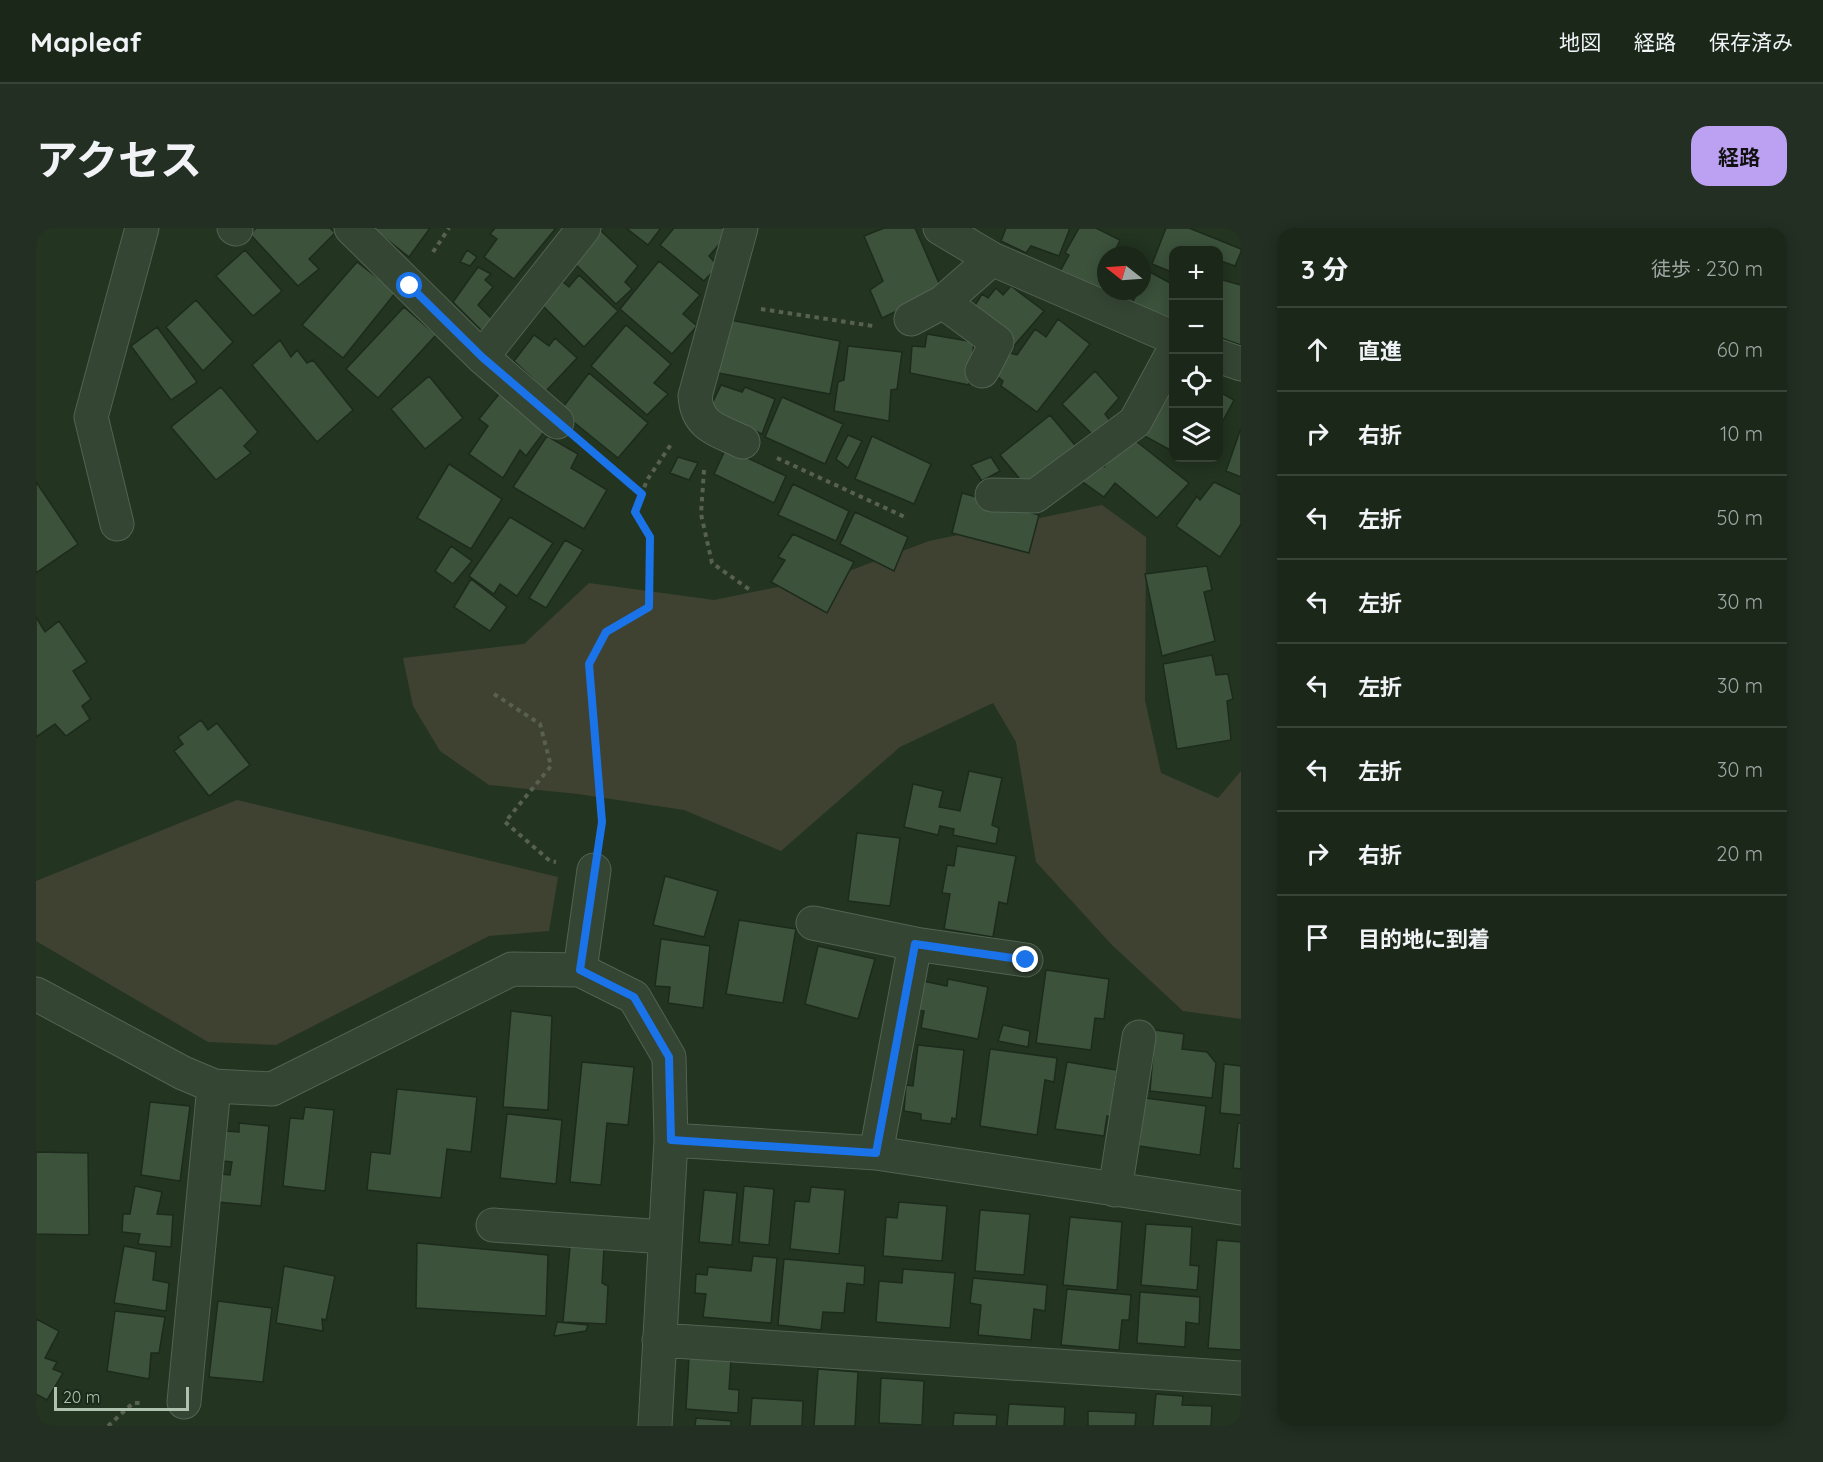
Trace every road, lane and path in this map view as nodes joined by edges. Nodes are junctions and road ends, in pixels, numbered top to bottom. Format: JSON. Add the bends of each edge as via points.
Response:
{"nodes":[{"id":1,"x":142,"y":228,"type":"edge"},
{"id":2,"x":351,"y":228,"type":"edge"},
{"id":3,"x":585,"y":228,"type":"edge"},
{"id":4,"x":741,"y":228,"type":"edge"},
{"id":5,"x":940,"y":228,"type":"edge"},
{"id":6,"x":992,"y":259,"type":"junction"},
{"id":7,"x":943,"y":302,"type":"junction"},
{"id":8,"x":722,"y":303,"type":"junction"},
{"id":9,"x":912,"y":319,"type":"joint"},
{"id":10,"x":1169,"y":336,"type":"edge"},
{"id":11,"x":1171,"y":354,"type":"edge"},
{"id":12,"x":482,"y":357,"type":"junction"},
{"id":13,"x":1223,"y":358,"type":"edge"},
{"id":14,"x":1241,"y":364,"type":"edge"},
{"id":15,"x":982,"y":371,"type":"dead end"},
{"id":16,"x":700,"y":415,"type":"junction"},
{"id":17,"x":557,"y":422,"type":"joint"},
{"id":18,"x":742,"y":442,"type":"joint"},
{"id":19,"x":642,"y":494,"type":"junction"},
{"id":20,"x":992,"y":495,"type":"dead end"},
{"id":21,"x":907,"y":518,"type":"dead end"},
{"id":22,"x":117,"y":524,"type":"dead end"},
{"id":23,"x":750,"y":590,"type":"dead end"},
{"id":24,"x":494,"y":694,"type":"dead end"},
{"id":25,"x":594,"y":870,"type":"junction"},
{"id":26,"x":813,"y":923,"type":"dead end"},
{"id":27,"x":915,"y":944,"type":"junction"},
{"id":28,"x":1026,"y":960,"type":"dead end"},
{"id":29,"x":580,"y":970,"type":"junction"},
{"id":30,"x":36,"y":994,"type":"edge"},
{"id":31,"x":1139,"y":1037,"type":"dead end"},
{"id":32,"x":214,"y":1086,"type":"junction"},
{"id":33,"x":671,"y":1140,"type":"junction"},
{"id":34,"x":876,"y":1153,"type":"junction"},
{"id":35,"x":1115,"y":1190,"type":"junction"},
{"id":36,"x":1241,"y":1208,"type":"edge"},
{"id":37,"x":493,"y":1225,"type":"dead end"},
{"id":38,"x":665,"y":1237,"type":"junction"},
{"id":39,"x":659,"y":1340,"type":"junction"},
{"id":40,"x":1241,"y":1378,"type":"edge"},
{"id":41,"x":184,"y":1402,"type":"dead end"},
{"id":42,"x":655,"y":1426,"type":"edge"}],
"edges":[{"from":1,"to":22,"type":"street","via":[[90,417]]},
{"from":2,"to":12,"type":"street"},
{"from":3,"to":12,"type":"street"},
{"from":4,"to":8,"type":"street"},
{"from":5,"to":6,"type":"street"},
{"from":6,"to":7,"type":"street"},
{"from":6,"to":10,"type":"street"},
{"from":7,"to":9,"type":"street"},
{"from":7,"to":15,"type":"street","via":[[997,342]]},
{"from":8,"to":9,"type":"path","via":[[882,327]]},
{"from":8,"to":16,"type":"street","via":[[695,396]]},
{"from":11,"to":20,"type":"street","via":[[1135,422],[1035,496]]},
{"from":12,"to":17,"type":"street"},
{"from":13,"to":14,"type":"street"},
{"from":16,"to":18,"type":"street"},
{"from":16,"to":19,"type":"path","via":[[647,480]]},
{"from":16,"to":23,"type":"path","via":[[704,478],[701,514],[712,563]]},
{"from":17,"to":19,"type":"path"},
{"from":18,"to":21,"type":"path"},
{"from":19,"to":25,"type":"path","via":[[635,512],[650,537],[649,607],[606,632],[589,664],[602,822]]},
{"from":24,"to":25,"type":"path","via":[[540,724],[551,766],[505,822],[550,861]]},
{"from":25,"to":29,"type":"street"},
{"from":26,"to":27,"type":"street"},
{"from":27,"to":28,"type":"street"},
{"from":27,"to":34,"type":"street"},
{"from":29,"to":32,"type":"street","via":[[512,969],[272,1089]]},
{"from":29,"to":33,"type":"street","via":[[634,997],[669,1057]]},
{"from":30,"to":32,"type":"street"},
{"from":31,"to":35,"type":"street"},
{"from":32,"to":41,"type":"street"},
{"from":33,"to":34,"type":"street"},
{"from":33,"to":38,"type":"street"},
{"from":34,"to":35,"type":"street"},
{"from":35,"to":36,"type":"street"},
{"from":37,"to":38,"type":"street"},
{"from":38,"to":39,"type":"street"},
{"from":39,"to":40,"type":"street"},
{"from":39,"to":42,"type":"street"}]}
